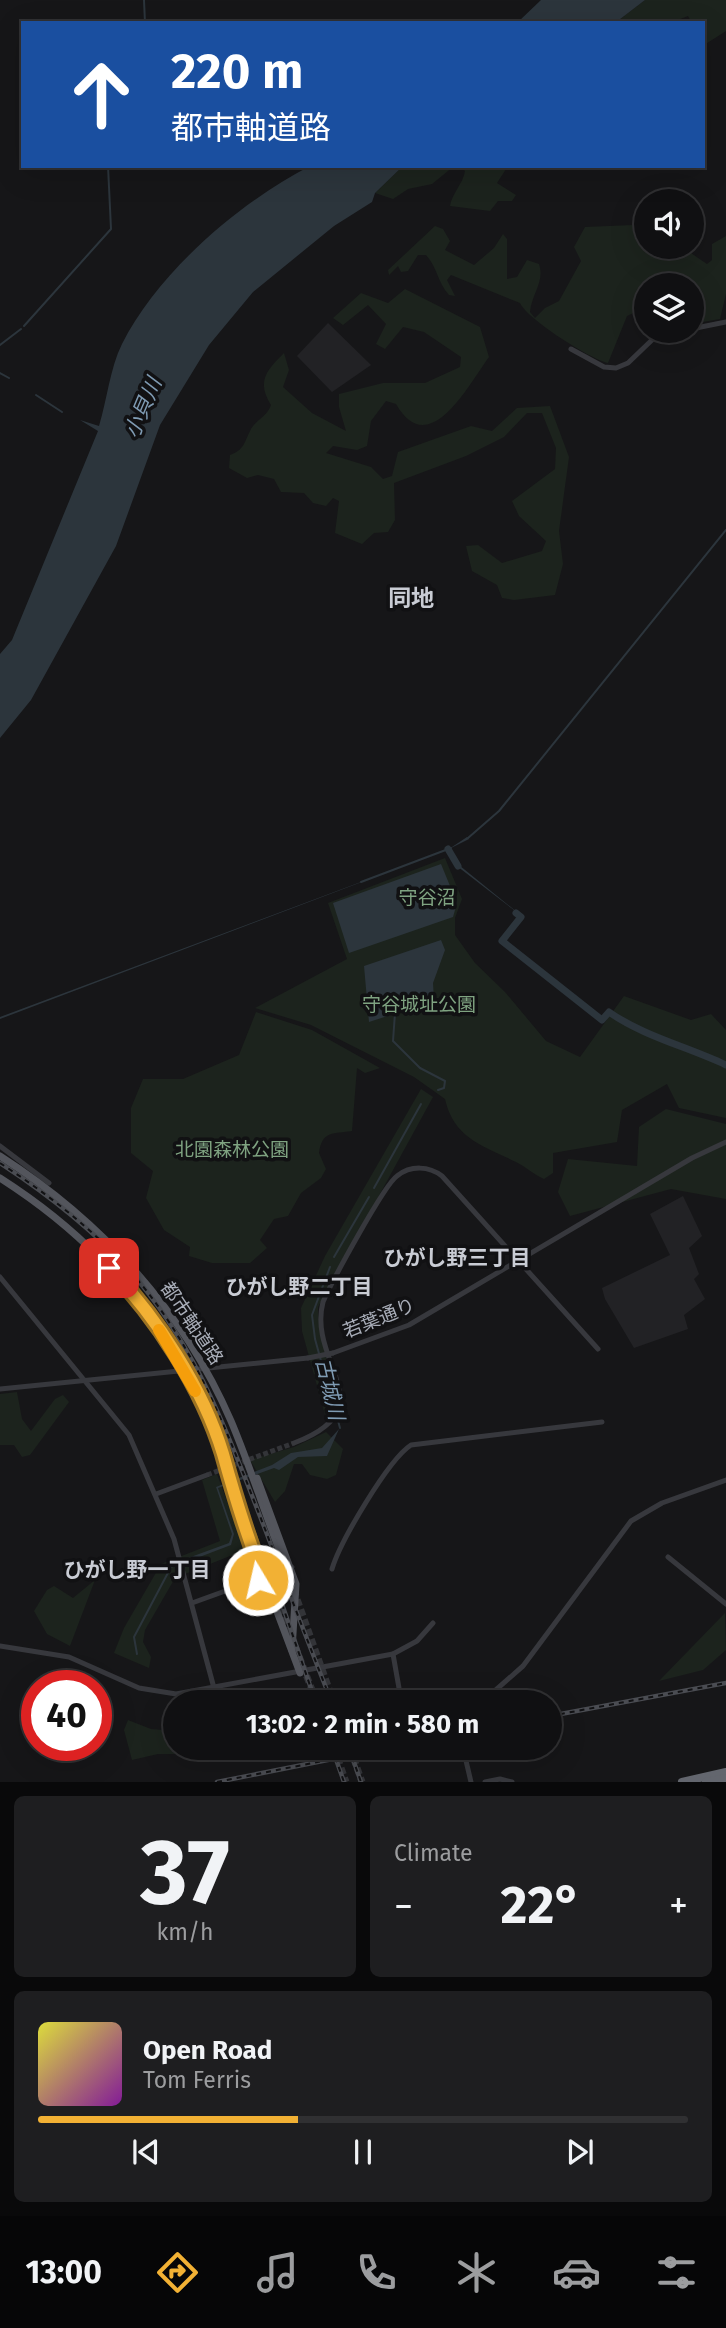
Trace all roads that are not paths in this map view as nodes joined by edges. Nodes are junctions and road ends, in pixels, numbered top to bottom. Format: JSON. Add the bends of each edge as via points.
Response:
{"nodes":[{"id":1,"x":726,"y":322,"type":"edge"},
{"id":2,"x":704,"y":326,"type":"edge"},
{"id":3,"x":649,"y":343,"type":"edge"},
{"id":4,"x":571,"y":349,"type":"dead end"},
{"id":5,"x":726,"y":1142,"type":"edge"},
{"id":6,"x":0,"y":1146,"type":"edge"},
{"id":7,"x":0,"y":1156,"type":"edge"},
{"id":8,"x":0,"y":1180,"type":"edge"},
{"id":9,"x":49,"y":1184,"type":"dead end"},
{"id":10,"x":519,"y":1261,"type":"junction"},
{"id":11,"x":0,"y":1277,"type":"edge"},
{"id":12,"x":598,"y":1349,"type":"dead end"},
{"id":13,"x":205,"y":1369,"type":"junction"},
{"id":14,"x":184,"y":1370,"type":"junction"},
{"id":15,"x":83,"y":1381,"type":"junction"},
{"id":16,"x":0,"y":1388,"type":"edge"},
{"id":17,"x":231,"y":1420,"type":"junction"},
{"id":18,"x":602,"y":1422,"type":"dead end"},
{"id":19,"x":294,"y":1443,"type":"tunnel mouth"},
{"id":20,"x":224,"y":1456,"type":"junction"},
{"id":21,"x":207,"y":1475,"type":"tunnel mouth"},
{"id":22,"x":726,"y":1480,"type":"edge"},
{"id":23,"x":156,"y":1494,"type":"junction"},
{"id":24,"x":668,"y":1557,"type":"dead end"},
{"id":25,"x":283,"y":1560,"type":"tunnel mouth"},
{"id":26,"x":292,"y":1567,"type":"junction"},
{"id":27,"x":265,"y":1568,"type":"tunnel mouth"},
{"id":28,"x":332,"y":1569,"type":"dead end"},
{"id":29,"x":263,"y":1578,"type":"junction"},
{"id":30,"x":192,"y":1603,"type":"junction"},
{"id":31,"x":726,"y":1604,"type":"edge"},
{"id":32,"x":433,"y":1623,"type":"dead end"},
{"id":33,"x":0,"y":1646,"type":"edge"},
{"id":34,"x":292,"y":1650,"type":"junction"},
{"id":35,"x":393,"y":1654,"type":"junction"},
{"id":36,"x":300,"y":1673,"type":"junction"},
{"id":37,"x":215,"y":1689,"type":"junction"},
{"id":38,"x":398,"y":1690,"type":"edge"},
{"id":39,"x":496,"y":1690,"type":"edge"},
{"id":40,"x":466,"y":1760,"type":"edge"},
{"id":41,"x":726,"y":1772,"type":"edge"},
{"id":42,"x":726,"y":1777,"type":"edge"},
{"id":43,"x":471,"y":1782,"type":"edge"},
{"id":44,"x":485,"y":1782,"type":"edge"},
{"id":45,"x":512,"y":1782,"type":"edge"},
{"id":46,"x":682,"y":1782,"type":"edge"},
{"id":47,"x":706,"y":1782,"type":"edge"}],
"edges":[{"from":1,"to":2,"type":"street"},
{"from":3,"to":4,"type":"street","via":[[616,368],[604,367]]},
{"from":5,"to":10,"type":"street","name":"若葉通り"},
{"from":6,"to":9,"type":"street"},
{"from":7,"to":13,"type":"main road","name":"都市軸道路","via":[[66,1204],[130,1264],[165,1306]]},
{"from":8,"to":14,"type":"main road","name":"都市軸道路","via":[[68,1228],[119,1278]]},
{"from":10,"to":12,"type":"street"},
{"from":10,"to":13,"type":"street","name":"若葉通り","bridge":true,"via":[[409,1325],[333,1353]]},
{"from":10,"to":19,"type":"street","via":[[438,1173],[415,1168],[393,1179],[321,1309],[338,1390],[337,1413],[322,1431]]},
{"from":11,"to":15,"type":"street"},
{"from":13,"to":14,"type":"street","name":"若葉通り"},
{"from":13,"to":17,"type":"main road","name":"都市軸道路"},
{"from":14,"to":15,"type":"street","name":"若葉通り"},
{"from":14,"to":20,"type":"main road","name":"都市軸道路"},
{"from":15,"to":16,"type":"street","name":"若葉通り"},
{"from":15,"to":23,"type":"street","via":[[125,1429]]},
{"from":17,"to":25,"type":"main road","name":"都市軸道路"},
{"from":17,"to":26,"type":"main road"},
{"from":18,"to":28,"type":"street","via":[[411,1445],[373,1492]]},
{"from":20,"to":27,"type":"main road","name":"都市軸道路"},
{"from":20,"to":29,"type":"main road"},
{"from":21,"to":23,"type":"street"},
{"from":22,"to":39,"type":"street","via":[[663,1503],[631,1521],[523,1666]]},
{"from":23,"to":30,"type":"street"},
{"from":24,"to":31,"type":"street"},
{"from":26,"to":29,"type":"street"},
{"from":26,"to":34,"type":"main road","via":[[296,1592]]},
{"from":29,"to":30,"type":"street"},
{"from":29,"to":34,"type":"main road"},
{"from":30,"to":37,"type":"street"},
{"from":32,"to":35,"type":"street","via":[[417,1640]]},
{"from":33,"to":37,"type":"street","via":[[69,1657],[157,1693]]},
{"from":34,"to":36,"type":"main road"},
{"from":35,"to":36,"type":"street"},
{"from":35,"to":38,"type":"street"},
{"from":36,"to":37,"type":"street"},
{"from":40,"to":43,"type":"street"},
{"from":41,"to":46,"type":"highway"},
{"from":42,"to":47,"type":"highway"},
{"from":44,"to":45,"type":"street"}]}
